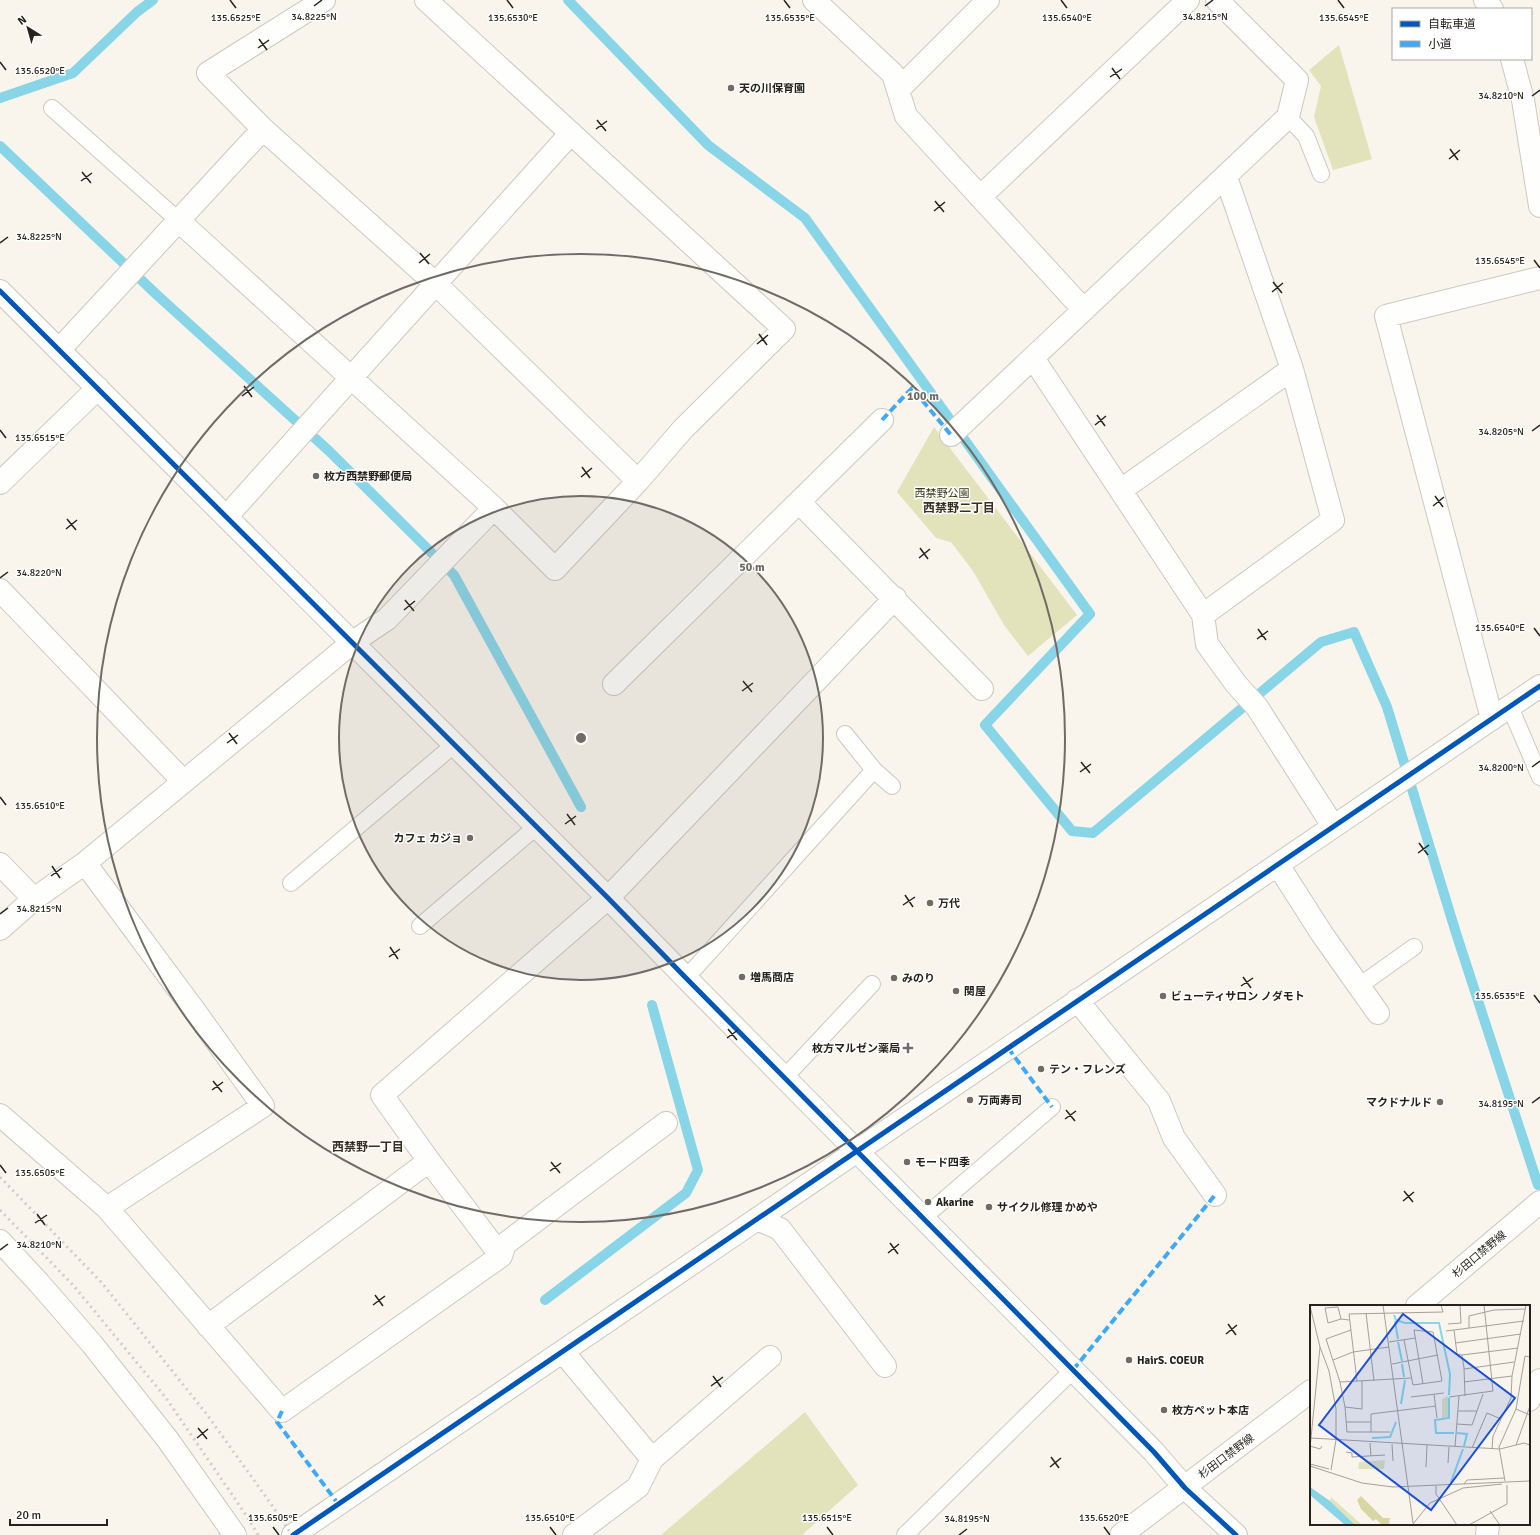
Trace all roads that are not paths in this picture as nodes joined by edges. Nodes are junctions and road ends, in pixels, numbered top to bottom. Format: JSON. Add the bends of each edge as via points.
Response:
{"nodes":[{"id":1,"x":324,"y":0,"type":"edge"},
{"id":2,"x":426,"y":0,"type":"edge"},
{"id":3,"x":814,"y":0,"type":"edge"},
{"id":4,"x":988,"y":0,"type":"edge"},
{"id":5,"x":1188,"y":0,"type":"edge"},
{"id":6,"x":1217,"y":0,"type":"edge"},
{"id":7,"x":1485,"y":0,"type":"edge"},
{"id":8,"x":1491,"y":8,"type":"edge"},
{"id":9,"x":1512,"y":60,"type":"edge"},
{"id":10,"x":898,"y":90,"type":"junction"},
{"id":11,"x":52,"y":108,"type":"dead end"},
{"id":12,"x":1288,"y":117,"type":"junction"},
{"id":13,"x":263,"y":129,"type":"junction"},
{"id":14,"x":571,"y":133,"type":"junction"},
{"id":15,"x":1321,"y":174,"type":"dead end"},
{"id":16,"x":1226,"y":177,"type":"junction"},
{"id":17,"x":980,"y":197,"type":"junction"},
{"id":18,"x":1540,"y":206,"type":"edge"},
{"id":19,"x":179,"y":221,"type":"junction"},
{"id":20,"x":1540,"y":278,"type":"edge"},
{"id":21,"x":436,"y":284,"type":"junction"},
{"id":22,"x":0,"y":291,"type":"edge"},
{"id":23,"x":1084,"y":310,"type":"junction"},
{"id":24,"x":59,"y":350,"type":"junction"},
{"id":25,"x":1032,"y":358,"type":"junction"},
{"id":26,"x":1292,"y":369,"type":"junction"},
{"id":27,"x":351,"y":378,"type":"junction"},
{"id":28,"x":98,"y":388,"type":"junction"},
{"id":29,"x":882,"y":420,"type":"dead end"},
{"id":30,"x":957,"y":429,"type":"dead end"},
{"id":31,"x":638,"y":481,"type":"junction"},
{"id":32,"x":0,"y":483,"type":"edge"},
{"id":33,"x":1121,"y":490,"type":"junction"},
{"id":34,"x":799,"y":502,"type":"junction"},
{"id":35,"x":494,"y":508,"type":"junction"},
{"id":36,"x":227,"y":516,"type":"junction"},
{"id":37,"x":0,"y":590,"type":"edge"},
{"id":38,"x":895,"y":598,"type":"junction"},
{"id":39,"x":1203,"y":615,"type":"junction"},
{"id":40,"x":353,"y":642,"type":"junction"},
{"id":41,"x":614,"y":684,"type":"dead end"},
{"id":42,"x":1540,"y":686,"type":"edge"},
{"id":43,"x":982,"y":689,"type":"dead end"},
{"id":44,"x":1510,"y":707,"type":"junction"},
{"id":45,"x":1492,"y":719,"type":"junction"},
{"id":46,"x":845,"y":734,"type":"dead end"},
{"id":47,"x":455,"y":744,"type":"junction"},
{"id":48,"x":874,"y":770,"type":"junction"},
{"id":49,"x":1540,"y":777,"type":"edge"},
{"id":50,"x":183,"y":781,"type":"junction"},
{"id":51,"x":892,"y":786,"type":"dead end"},
{"id":52,"x":1334,"y":826,"type":"junction"},
{"id":53,"x":536,"y":827,"type":"junction"},
{"id":54,"x":85,"y":863,"type":"junction"},
{"id":55,"x":0,"y":864,"type":"edge"},
{"id":56,"x":1278,"y":865,"type":"junction"},
{"id":57,"x":291,"y":883,"type":"dead end"},
{"id":58,"x":608,"y":898,"type":"junction"},
{"id":59,"x":34,"y":899,"type":"junction"},
{"id":60,"x":420,"y":926,"type":"dead end"},
{"id":61,"x":0,"y":929,"type":"edge"},
{"id":62,"x":1414,"y":947,"type":"dead end"},
{"id":63,"x":686,"y":978,"type":"junction"},
{"id":64,"x":872,"y":984,"type":"dead end"},
{"id":65,"x":1359,"y":986,"type":"junction"},
{"id":66,"x":1078,"y":1000,"type":"junction"},
{"id":67,"x":1378,"y":1013,"type":"dead end"},
{"id":68,"x":784,"y":1078,"type":"junction"},
{"id":69,"x":1052,"y":1107,"type":"dead end"},
{"id":70,"x":0,"y":1116,"type":"edge"},
{"id":71,"x":666,"y":1123,"type":"dead end"},
{"id":72,"x":856,"y":1150,"type":"junction"},
{"id":73,"x":428,"y":1161,"type":"junction"},
{"id":74,"x":1216,"y":1195,"type":"dead end"},
{"id":75,"x":1540,"y":1202,"type":"edge"},
{"id":76,"x":107,"y":1208,"type":"junction"},
{"id":77,"x":923,"y":1218,"type":"junction"},
{"id":78,"x":757,"y":1220,"type":"junction"},
{"id":79,"x":0,"y":1241,"type":"edge"},
{"id":80,"x":501,"y":1256,"type":"junction"},
{"id":81,"x":1425,"y":1303,"type":"edge"},
{"id":82,"x":208,"y":1326,"type":"junction"},
{"id":83,"x":563,"y":1352,"type":"junction"},
{"id":84,"x":770,"y":1357,"type":"dead end"},
{"id":85,"x":885,"y":1366,"type":"dead end"},
{"id":86,"x":1073,"y":1370,"type":"junction"},
{"id":87,"x":1310,"y":1392,"type":"edge"},
{"id":88,"x":652,"y":1459,"type":"junction"},
{"id":89,"x":1185,"y":1488,"type":"junction"},
{"id":90,"x":1488,"y":1525,"type":"edge"},
{"id":91,"x":236,"y":1535,"type":"edge"},
{"id":92,"x":293,"y":1535,"type":"edge"},
{"id":93,"x":574,"y":1535,"type":"edge"},
{"id":94,"x":904,"y":1535,"type":"edge"},
{"id":95,"x":1121,"y":1535,"type":"edge"},
{"id":96,"x":1236,"y":1535,"type":"edge"},
{"id":97,"x":1487,"y":1535,"type":"edge"}],
"edges":[{"from":1,"to":13,"type":"street","via":[[208,73]]},
{"from":2,"to":14,"type":"street"},
{"from":3,"to":10,"type":"street","via":[[893,74]]},
{"from":4,"to":10,"type":"street"},
{"from":5,"to":17,"type":"street"},
{"from":6,"to":12,"type":"street","via":[[1296,80]]},
{"from":7,"to":8,"type":"street"},
{"from":9,"to":18,"type":"street","via":[[1523,100]]},
{"from":10,"to":17,"type":"street","via":[[906,116]]},
{"from":11,"to":19,"type":"lane"},
{"from":12,"to":15,"type":"lane","via":[[1306,136]]},
{"from":12,"to":16,"type":"street"},
{"from":13,"to":19,"type":"street"},
{"from":13,"to":21,"type":"street"},
{"from":14,"to":21,"type":"street"},
{"from":14,"to":31,"type":"street","via":[[784,328],[683,429]]},
{"from":16,"to":23,"type":"street"},
{"from":16,"to":26,"type":"street"},
{"from":17,"to":23,"type":"street"},
{"from":19,"to":24,"type":"street"},
{"from":19,"to":27,"type":"street"},
{"from":20,"to":45,"type":"street","via":[[1386,316]]},
{"from":21,"to":27,"type":"street"},
{"from":21,"to":31,"type":"street"},
{"from":22,"to":24,"type":"street"},
{"from":23,"to":25,"type":"street"},
{"from":24,"to":28,"type":"street"},
{"from":25,"to":30,"type":"street"},
{"from":25,"to":33,"type":"street"},
{"from":26,"to":33,"type":"street"},
{"from":26,"to":39,"type":"street","via":[[1333,520]]},
{"from":27,"to":35,"type":"street"},
{"from":27,"to":36,"type":"street"},
{"from":28,"to":32,"type":"street"},
{"from":28,"to":36,"type":"street"},
{"from":29,"to":34,"type":"street"},
{"from":31,"to":35,"type":"street","via":[[555,569]]},
{"from":33,"to":39,"type":"street"},
{"from":34,"to":38,"type":"street"},
{"from":34,"to":41,"type":"street"},
{"from":35,"to":40,"type":"street","via":[[387,619]]},
{"from":36,"to":40,"type":"street"},
{"from":37,"to":50,"type":"street"},
{"from":38,"to":43,"type":"street"},
{"from":38,"to":58,"type":"street"},
{"from":39,"to":52,"type":"street","via":[[1207,644],[1257,708]]},
{"from":40,"to":47,"type":"street"},
{"from":40,"to":50,"type":"street"},
{"from":42,"to":44,"type":"street"},
{"from":44,"to":45,"type":"street"},
{"from":44,"to":49,"type":"lane"},
{"from":45,"to":52,"type":"street"},
{"from":46,"to":48,"type":"lane"},
{"from":47,"to":53,"type":"street"},
{"from":47,"to":57,"type":"lane"},
{"from":48,"to":51,"type":"lane"},
{"from":48,"to":63,"type":"lane"},
{"from":50,"to":54,"type":"street"},
{"from":52,"to":56,"type":"street"},
{"from":53,"to":58,"type":"street"},
{"from":53,"to":60,"type":"lane"},
{"from":54,"to":59,"type":"street"},
{"from":54,"to":76,"type":"street","via":[[263,1106]]},
{"from":55,"to":59,"type":"street"},
{"from":56,"to":65,"type":"street"},
{"from":56,"to":66,"type":"street"},
{"from":58,"to":63,"type":"street"},
{"from":58,"to":73,"type":"street","via":[[382,1095]]},
{"from":59,"to":61,"type":"street"},
{"from":62,"to":65,"type":"lane"},
{"from":63,"to":68,"type":"street"},
{"from":64,"to":68,"type":"lane"},
{"from":65,"to":67,"type":"street"},
{"from":66,"to":72,"type":"street"},
{"from":66,"to":74,"type":"street","via":[[1159,1101],[1174,1138]]},
{"from":68,"to":72,"type":"street"},
{"from":69,"to":77,"type":"lane"},
{"from":70,"to":76,"type":"street"},
{"from":71,"to":80,"type":"street","via":[[506,1244]]},
{"from":72,"to":77,"type":"street"},
{"from":72,"to":78,"type":"street"},
{"from":73,"to":80,"type":"street"},
{"from":73,"to":82,"type":"street"},
{"from":75,"to":81,"type":"street","name":"杉田口禁野線"},
{"from":76,"to":82,"type":"street"},
{"from":77,"to":86,"type":"street"},
{"from":78,"to":83,"type":"street"},
{"from":78,"to":85,"type":"street","via":[[780,1229]]},
{"from":79,"to":91,"type":"street","via":[[92,1344],[168,1440]]},
{"from":80,"to":82,"type":"street","via":[[282,1411]]},
{"from":83,"to":88,"type":"street"},
{"from":83,"to":92,"type":"street"},
{"from":84,"to":88,"type":"street"},
{"from":86,"to":89,"type":"street","via":[[1154,1452]]},
{"from":86,"to":94,"type":"lane"},
{"from":87,"to":89,"type":"street","name":"杉田口禁野線"},
{"from":88,"to":93,"type":"street","via":[[638,1487]]},
{"from":89,"to":95,"type":"street","name":"杉田口禁野線"},
{"from":89,"to":96,"type":"street"},
{"from":90,"to":97,"type":"street"}]}
